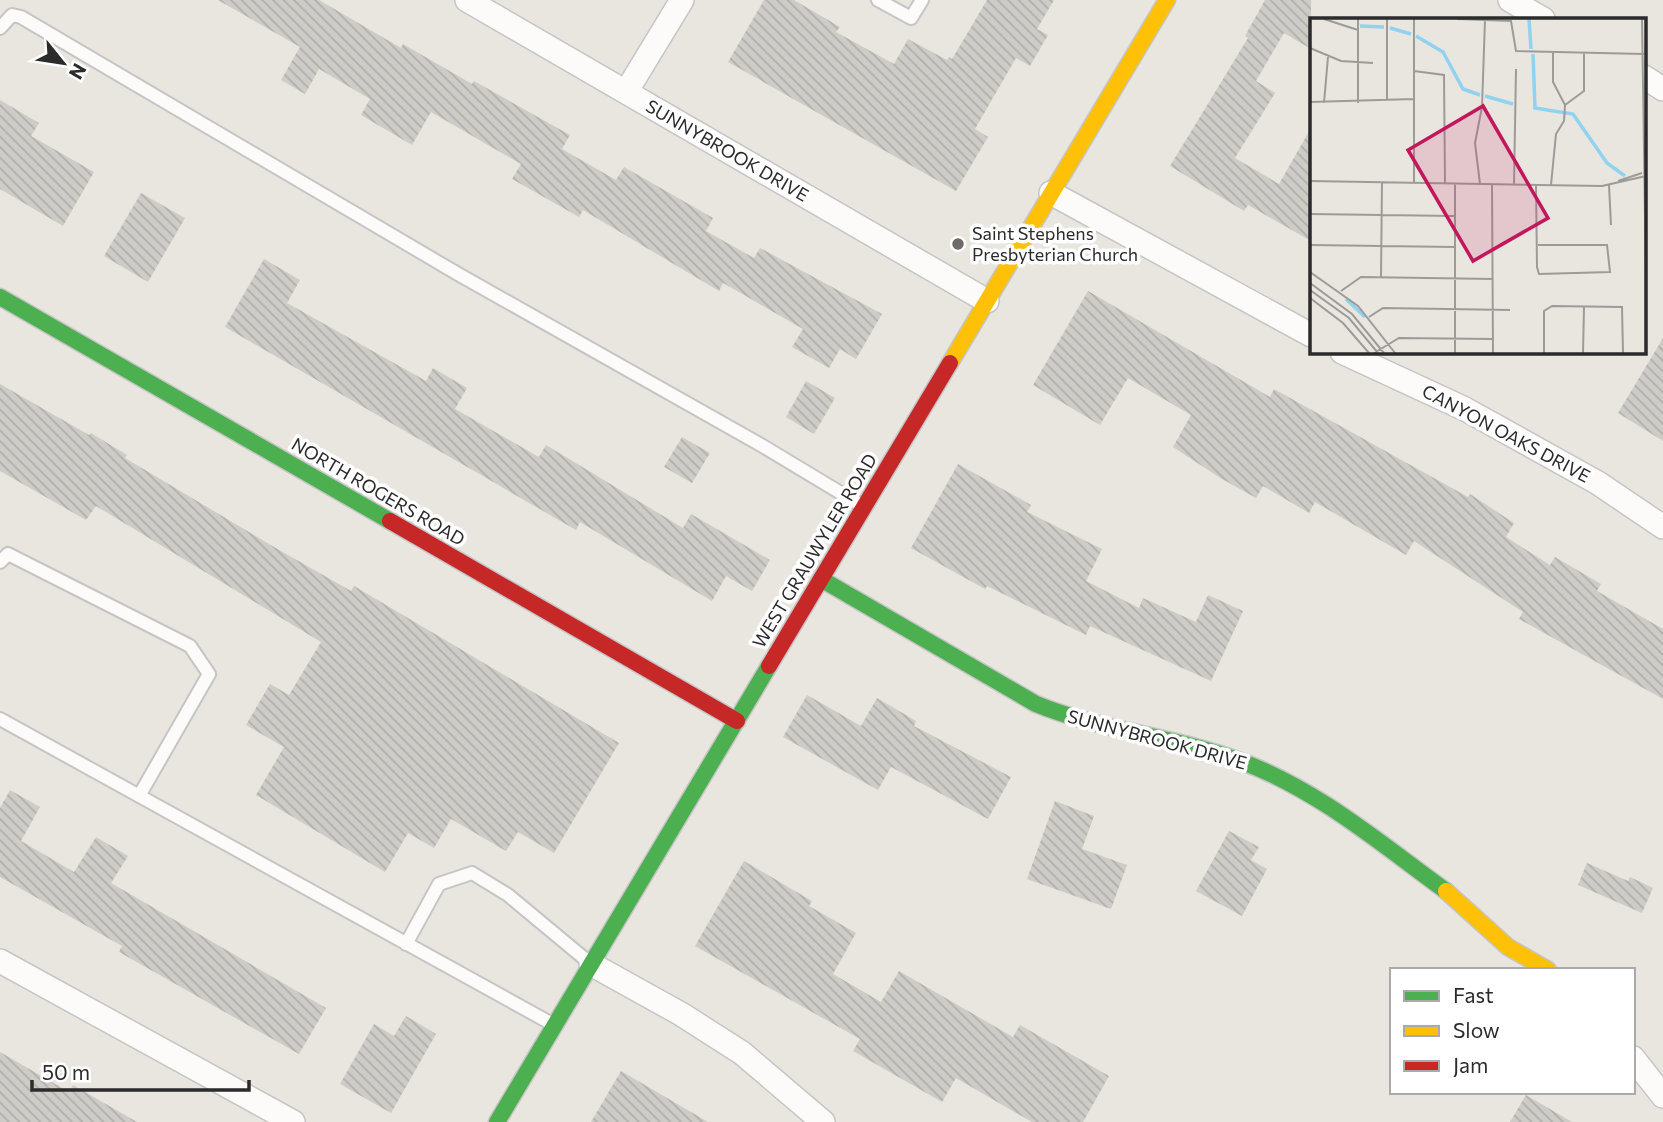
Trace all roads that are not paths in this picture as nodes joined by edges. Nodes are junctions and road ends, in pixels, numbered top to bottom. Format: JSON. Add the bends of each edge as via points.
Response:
{"nodes":[{"id":1,"x":467,"y":0,"type":"edge"},
{"id":2,"x":682,"y":0,"type":"edge"},
{"id":3,"x":878,"y":0,"type":"edge"},
{"id":4,"x":922,"y":0,"type":"edge"},
{"id":5,"x":1167,"y":0,"type":"edge"},
{"id":6,"x":1510,"y":0,"type":"edge"},
{"id":7,"x":1542,"y":18,"type":"edge"},
{"id":8,"x":0,"y":28,"type":"edge"},
{"id":9,"x":1646,"y":78,"type":"edge"},
{"id":10,"x":1663,"y":89,"type":"edge"},
{"id":11,"x":626,"y":92,"type":"junction"},
{"id":12,"x":1051,"y":193,"type":"junction"},
{"id":13,"x":0,"y":297,"type":"edge"},
{"id":14,"x":987,"y":301,"type":"junction"},
{"id":15,"x":1310,"y":334,"type":"edge"},
{"id":16,"x":1346,"y":354,"type":"edge"},
{"id":17,"x":864,"y":507,"type":"junction"},
{"id":18,"x":1663,"y":527,"type":"edge"},
{"id":19,"x":0,"y":562,"type":"edge"},
{"id":20,"x":821,"y":579,"type":"junction"},
{"id":21,"x":0,"y":719,"type":"edge"},
{"id":22,"x":737,"y":721,"type":"junction"},
{"id":23,"x":139,"y":796,"type":"junction"},
{"id":24,"x":406,"y":944,"type":"junction"},
{"id":25,"x":0,"y":961,"type":"edge"},
{"id":26,"x":591,"y":964,"type":"junction"},
{"id":27,"x":1545,"y":968,"type":"edge"},
{"id":28,"x":555,"y":1026,"type":"junction"},
{"id":29,"x":1635,"y":1061,"type":"edge"},
{"id":30,"x":1663,"y":1096,"type":"edge"},
{"id":31,"x":293,"y":1122,"type":"edge"},
{"id":32,"x":497,"y":1122,"type":"edge"},
{"id":33,"x":823,"y":1122,"type":"edge"}],
"edges":[{"from":1,"to":11,"type":"street","name":"SUNNYBROOK DRIVE"},
{"from":2,"to":11,"type":"street"},
{"from":3,"to":4,"type":"lane","via":[[911,18]]},
{"from":5,"to":12,"type":"street","name":"WEST GRAUWYLER ROAD"},
{"from":6,"to":7,"type":"street"},
{"from":8,"to":17,"type":"lane","via":[[12,15],[21,17]]},
{"from":9,"to":10,"type":"street"},
{"from":11,"to":14,"type":"street","name":"SUNNYBROOK DRIVE"},
{"from":12,"to":14,"type":"street","name":"WEST GRAUWYLER ROAD"},
{"from":12,"to":15,"type":"street"},
{"from":13,"to":22,"type":"street","name":"NORTH ROGERS ROAD"},
{"from":14,"to":17,"type":"street","name":"WEST GRAUWYLER ROAD"},
{"from":16,"to":18,"type":"street","name":"CANYON OAKS DRIVE","via":[[1598,482]]},
{"from":17,"to":20,"type":"street","name":"WEST GRAUWYLER ROAD"},
{"from":19,"to":23,"type":"lane","via":[[8,554],[190,646],[209,674]]},
{"from":20,"to":22,"type":"street","name":"WEST GRAUWYLER ROAD"},
{"from":20,"to":27,"type":"street","name":"SUNNYBROOK DRIVE","via":[[1036,704],[1072,719],[1241,761],[1303,789],[1448,892],[1508,947]]},
{"from":21,"to":23,"type":"lane"},
{"from":22,"to":26,"type":"street","name":"WEST GRAUWYLER ROAD"},
{"from":23,"to":24,"type":"lane"},
{"from":24,"to":26,"type":"lane","via":[[439,884],[472,873],[508,895]]},
{"from":24,"to":28,"type":"lane"},
{"from":25,"to":31,"type":"street"},
{"from":26,"to":28,"type":"street","name":"WEST GRAUWYLER ROAD"},
{"from":26,"to":33,"type":"street","via":[[742,1053]]},
{"from":28,"to":32,"type":"street","name":"WEST GRAUWYLER ROAD"},
{"from":29,"to":30,"type":"street"}]}
